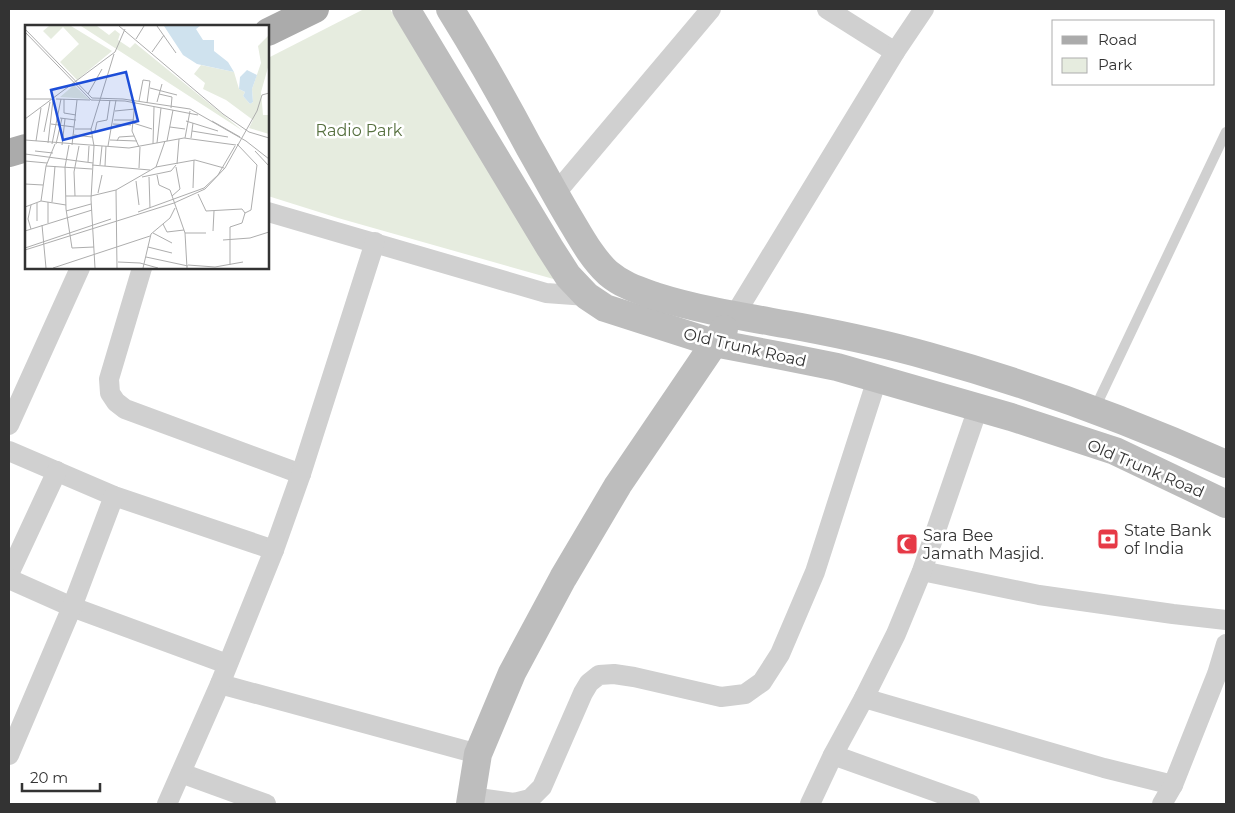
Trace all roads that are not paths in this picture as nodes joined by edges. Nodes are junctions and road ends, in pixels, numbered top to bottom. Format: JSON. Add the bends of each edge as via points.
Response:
{"nodes":[{"id":1,"x":315,"y":9,"type":"edge"},
{"id":2,"x":406,"y":9,"type":"edge"},
{"id":3,"x":450,"y":9,"type":"edge"},
{"id":4,"x":711,"y":9,"type":"edge"},
{"id":5,"x":827,"y":9,"type":"edge"},
{"id":6,"x":924,"y":9,"type":"edge"},
{"id":7,"x":269,"y":32,"type":"edge"},
{"id":8,"x":895,"y":52,"type":"junction"},
{"id":9,"x":1226,"y":132,"type":"edge"},
{"id":10,"x":555,"y":194,"type":"junction"},
{"id":11,"x":269,"y":212,"type":"edge"},
{"id":12,"x":375,"y":242,"type":"junction"},
{"id":13,"x":80,"y":269,"type":"edge"},
{"id":14,"x":142,"y":269,"type":"edge"},
{"id":15,"x":587,"y":296,"type":"junction"},
{"id":16,"x":734,"y":316,"type":"junction"},
{"id":17,"x":714,"y":344,"type":"junction"},
{"id":18,"x":877,"y":379,"type":"junction"},
{"id":19,"x":978,"y":408,"type":"junction"},
{"id":20,"x":1094,"y":411,"type":"junction"},
{"id":21,"x":9,"y":425,"type":"edge"},
{"id":22,"x":9,"y":451,"type":"edge"},
{"id":23,"x":1226,"y":464,"type":"edge"},
{"id":24,"x":57,"y":472,"type":"junction"},
{"id":25,"x":301,"y":474,"type":"junction"},
{"id":26,"x":114,"y":496,"type":"junction"},
{"id":27,"x":1226,"y":504,"type":"edge"},
{"id":28,"x":274,"y":550,"type":"junction"},
{"id":29,"x":922,"y":570,"type":"junction"},
{"id":30,"x":9,"y":574,"type":"edge"},
{"id":31,"x":9,"y":579,"type":"edge"},
{"id":32,"x":72,"y":607,"type":"junction"},
{"id":33,"x":1226,"y":620,"type":"edge"},
{"id":34,"x":1226,"y":644,"type":"edge"},
{"id":35,"x":227,"y":664,"type":"junction"},
{"id":36,"x":220,"y":684,"type":"junction"},
{"id":37,"x":864,"y":698,"type":"junction"},
{"id":38,"x":478,"y":754,"type":"junction"},
{"id":39,"x":9,"y":755,"type":"edge"},
{"id":40,"x":833,"y":756,"type":"junction"},
{"id":41,"x":181,"y":773,"type":"junction"},
{"id":42,"x":1174,"y":785,"type":"junction"},
{"id":43,"x":470,"y":801,"type":"edge"},
{"id":44,"x":167,"y":804,"type":"edge"},
{"id":45,"x":266,"y":804,"type":"edge"},
{"id":46,"x":810,"y":804,"type":"edge"},
{"id":47,"x":970,"y":804,"type":"edge"},
{"id":48,"x":1162,"y":804,"type":"edge"}],
"edges":[{"from":1,"to":7,"type":"main road"},
{"from":2,"to":15,"type":"street","name":"Old Trunk Road","via":[[550,248],[568,276]]},
{"from":3,"to":10,"type":"street"},
{"from":4,"to":10,"type":"street"},
{"from":5,"to":8,"type":"street"},
{"from":6,"to":8,"type":"street"},
{"from":8,"to":16,"type":"street"},
{"from":9,"to":20,"type":"lane"},
{"from":10,"to":16,"type":"street","via":[[596,261],[622,284],[675,302]]},
{"from":11,"to":12,"type":"street"},
{"from":12,"to":15,"type":"street","via":[[546,293]]},
{"from":12,"to":25,"type":"street"},
{"from":13,"to":21,"type":"street"},
{"from":14,"to":25,"type":"street","via":[[109,379],[110,393],[116,402],[125,409]]},
{"from":15,"to":17,"type":"street","name":"Old Trunk Road","via":[[605,308]]},
{"from":16,"to":17,"type":"street"},
{"from":16,"to":20,"type":"street","via":[[925,355]]},
{"from":17,"to":18,"type":"street","name":"Old Trunk Road","via":[[837,367]]},
{"from":17,"to":38,"type":"street","via":[[618,485],[563,578],[512,673]]},
{"from":18,"to":19,"type":"street","name":"Old Trunk Road"},
{"from":18,"to":43,"type":"street","via":[[816,572],[780,654],[762,682],[745,694],[722,697],[634,677],[599,675],[583,693],[542,786],[530,799],[514,803]]},
{"from":19,"to":27,"type":"street","name":"Old Trunk Road","via":[[1115,451]]},
{"from":19,"to":29,"type":"street"},
{"from":20,"to":23,"type":"street"},
{"from":22,"to":24,"type":"street"},
{"from":24,"to":26,"type":"street"},
{"from":24,"to":30,"type":"street"},
{"from":25,"to":28,"type":"street"},
{"from":26,"to":28,"type":"street"},
{"from":26,"to":32,"type":"street"},
{"from":28,"to":35,"type":"street"},
{"from":29,"to":33,"type":"street","via":[[1039,595]]},
{"from":29,"to":37,"type":"street","via":[[896,634]]},
{"from":31,"to":32,"type":"street"},
{"from":32,"to":35,"type":"street"},
{"from":32,"to":39,"type":"street"},
{"from":34,"to":42,"type":"street"},
{"from":35,"to":36,"type":"street"},
{"from":36,"to":38,"type":"street"},
{"from":36,"to":41,"type":"street"},
{"from":37,"to":40,"type":"street"},
{"from":37,"to":42,"type":"street","via":[[1104,768]]},
{"from":38,"to":43,"type":"street"},
{"from":40,"to":46,"type":"street"},
{"from":40,"to":47,"type":"street"},
{"from":41,"to":44,"type":"street"},
{"from":41,"to":45,"type":"street"},
{"from":42,"to":48,"type":"street"}]}
